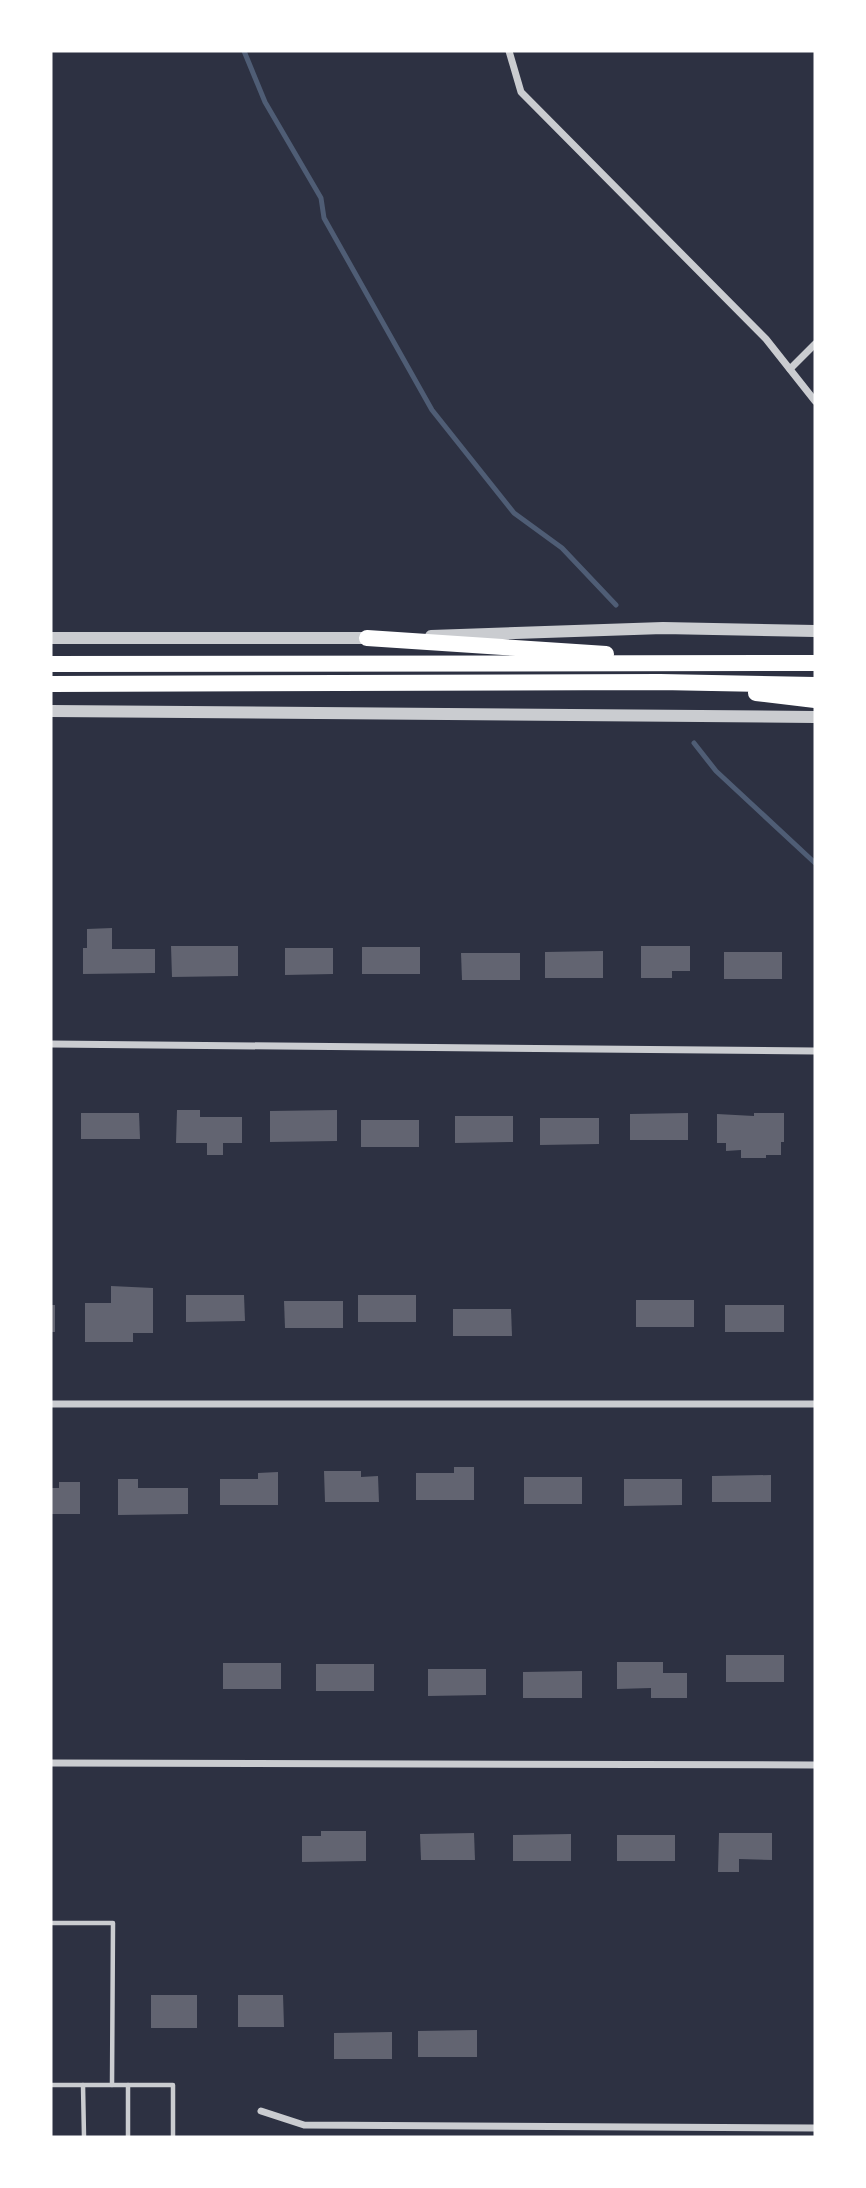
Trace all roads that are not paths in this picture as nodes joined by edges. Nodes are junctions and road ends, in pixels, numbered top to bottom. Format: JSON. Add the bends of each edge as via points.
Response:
{"nodes":[{"id":1,"x":509,"y":51,"type":"edge"},
{"id":2,"x":815,"y":344,"type":"edge"},
{"id":3,"x":790,"y":369,"type":"junction"},
{"id":4,"x":815,"y":401,"type":"edge"},
{"id":5,"x":815,"y":631,"type":"edge"},
{"id":6,"x":51,"y":638,"type":"edge"},
{"id":7,"x":367,"y":638,"type":"junction"},
{"id":8,"x":742,"y":663,"type":"junction"},
{"id":9,"x":815,"y":663,"type":"edge"},
{"id":10,"x":51,"y":664,"type":"edge"},
{"id":11,"x":660,"y":682,"type":"junction"},
{"id":12,"x":51,"y":684,"type":"edge"},
{"id":13,"x":815,"y":685,"type":"edge"},
{"id":14,"x":815,"y":700,"type":"edge"},
{"id":15,"x":51,"y":711,"type":"edge"},
{"id":16,"x":815,"y":717,"type":"edge"},
{"id":17,"x":51,"y":1044,"type":"edge"},
{"id":18,"x":815,"y":1051,"type":"edge"},
{"id":19,"x":51,"y":1404,"type":"edge"},
{"id":20,"x":815,"y":1404,"type":"edge"},
{"id":21,"x":51,"y":1763,"type":"edge"},
{"id":22,"x":815,"y":1765,"type":"edge"},
{"id":23,"x":51,"y":1923,"type":"edge"},
{"id":24,"x":51,"y":2085,"type":"edge"},
{"id":25,"x":83,"y":2085,"type":"junction"},
{"id":26,"x":112,"y":2085,"type":"junction"},
{"id":27,"x":128,"y":2085,"type":"junction"},
{"id":28,"x":261,"y":2111,"type":"dead end"},
{"id":29,"x":815,"y":2128,"type":"edge"},
{"id":30,"x":83,"y":2137,"type":"edge"},
{"id":31,"x":128,"y":2137,"type":"edge"},
{"id":32,"x":173,"y":2137,"type":"edge"}],
"edges":[{"from":1,"to":3,"type":"street","via":[[521,92],[766,339]]},
{"from":2,"to":3,"type":"street"},
{"from":3,"to":4,"type":"street"},
{"from":5,"to":7,"type":"street","via":[[663,628]]},
{"from":6,"to":7,"type":"street"},
{"from":7,"to":8,"type":"highway"},
{"from":8,"to":9,"type":"highway"},
{"from":8,"to":10,"type":"highway"},
{"from":11,"to":12,"type":"highway"},
{"from":11,"to":13,"type":"highway"},
{"from":11,"to":14,"type":"highway"},
{"from":15,"to":16,"type":"street"},
{"from":17,"to":18,"type":"street"},
{"from":19,"to":20,"type":"street"},
{"from":21,"to":22,"type":"street"},
{"from":23,"to":26,"type":"lane","via":[[113,1923]]},
{"from":24,"to":25,"type":"lane"},
{"from":25,"to":26,"type":"lane"},
{"from":25,"to":30,"type":"lane"},
{"from":26,"to":27,"type":"lane"},
{"from":27,"to":31,"type":"lane"},
{"from":27,"to":32,"type":"lane","via":[[173,2085]]},
{"from":28,"to":29,"type":"street","via":[[304,2125]]}]}
